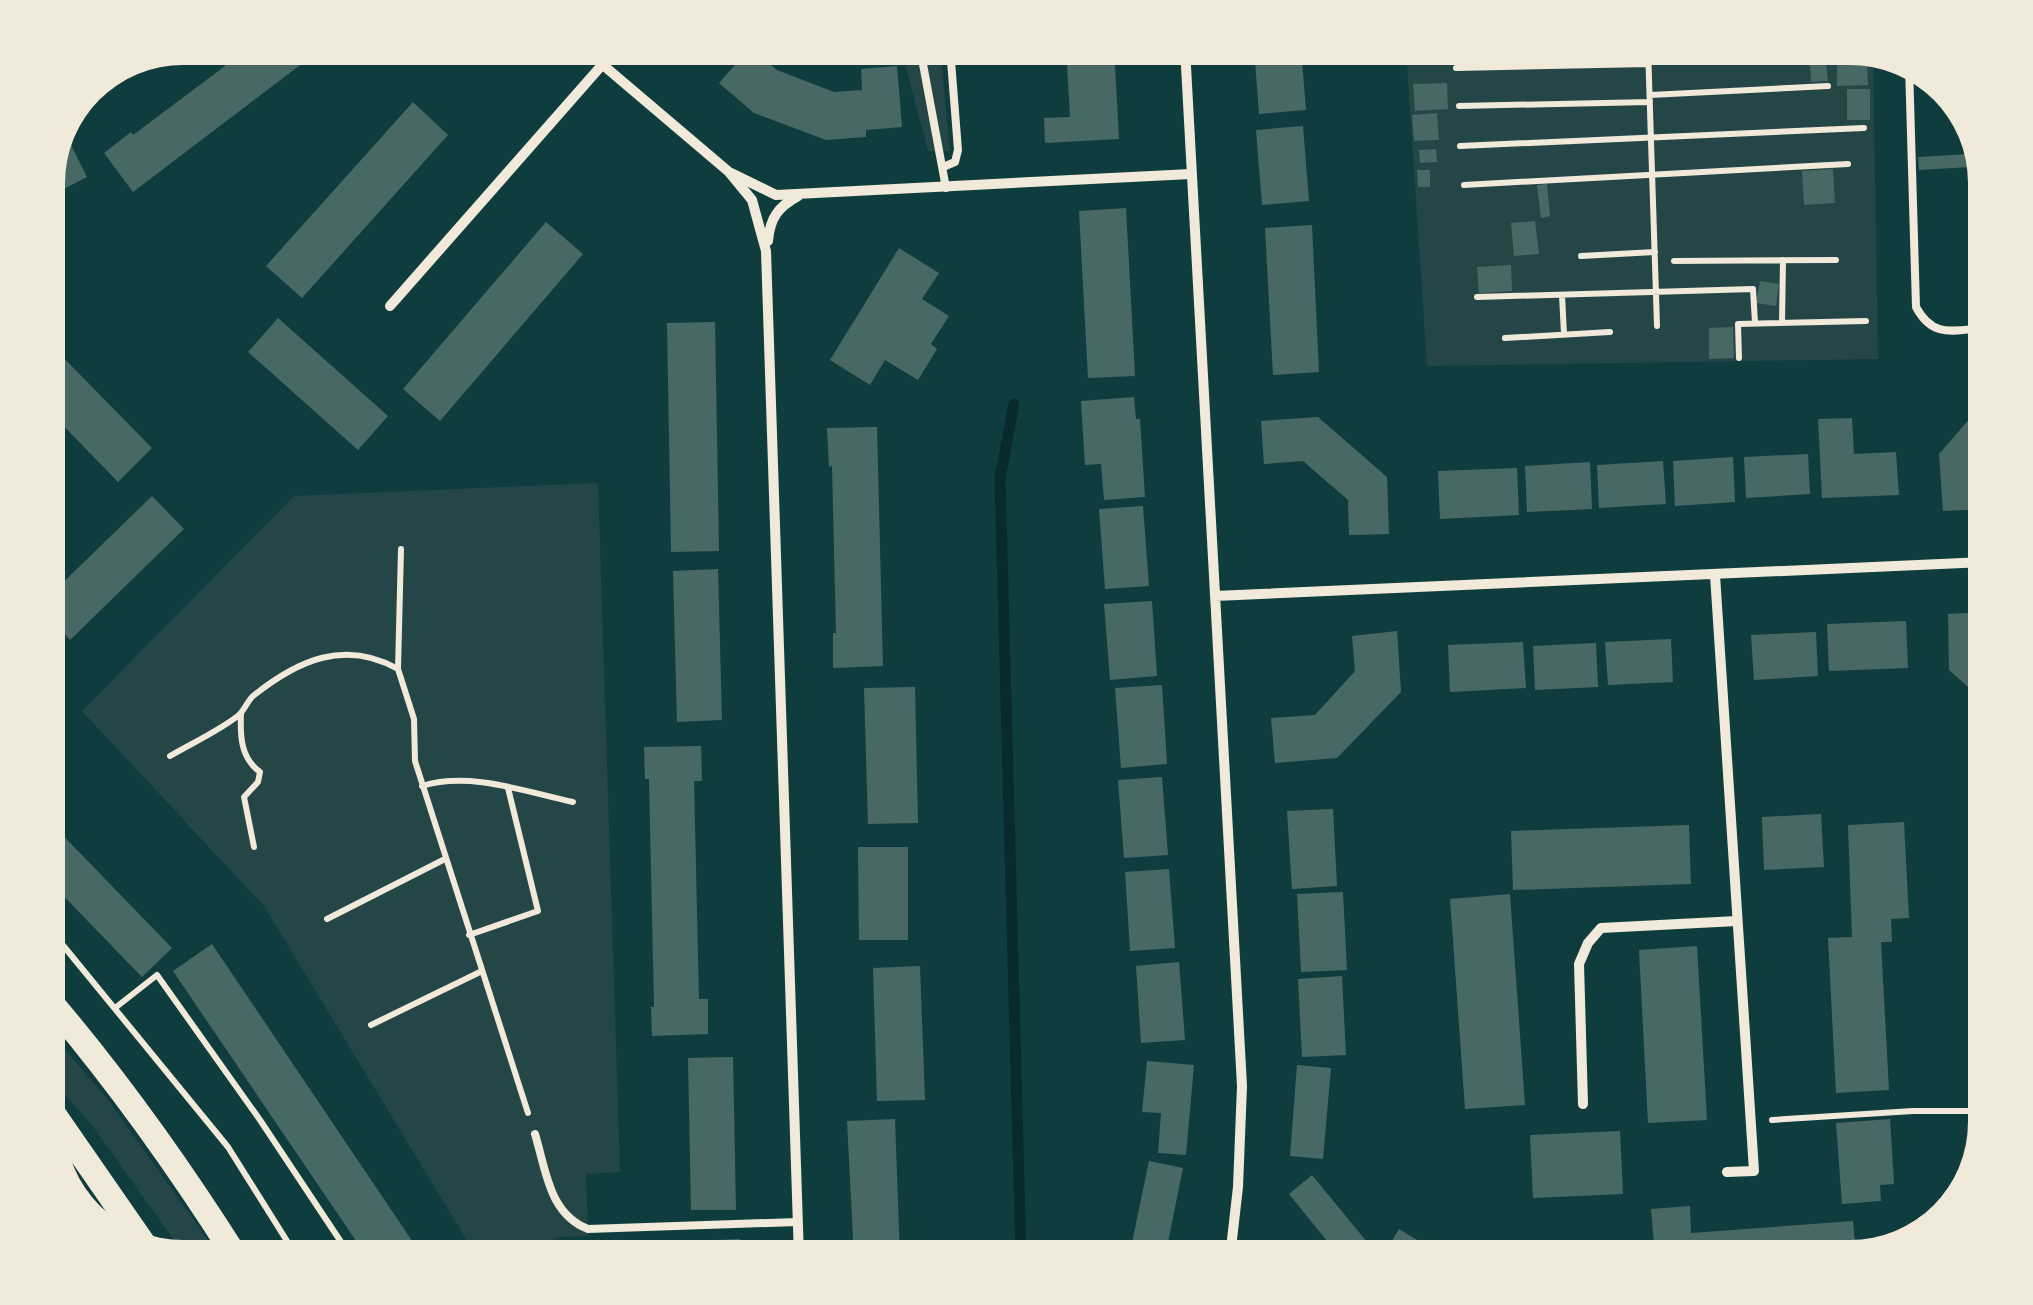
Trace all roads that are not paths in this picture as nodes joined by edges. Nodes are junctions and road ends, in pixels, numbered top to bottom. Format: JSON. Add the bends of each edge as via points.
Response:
{"nodes":[{"id":1,"x":923,"y":65,"type":"edge"},
{"id":2,"x":951,"y":65,"type":"edge"},
{"id":3,"x":1186,"y":65,"type":"edge"},
{"id":4,"x":602,"y":66,"type":"joint"},
{"id":5,"x":1909,"y":81,"type":"edge"},
{"id":6,"x":943,"y":167,"type":"junction"},
{"id":7,"x":729,"y":172,"type":"junction"},
{"id":8,"x":1191,"y":174,"type":"junction"},
{"id":9,"x":946,"y":188,"type":"junction"},
{"id":10,"x":800,"y":195,"type":"junction"},
{"id":11,"x":766,"y":252,"type":"junction"},
{"id":12,"x":390,"y":306,"type":"dead end"},
{"id":13,"x":1968,"y":329,"type":"edge"},
{"id":14,"x":1968,"y":563,"type":"edge"},
{"id":15,"x":1715,"y":575,"type":"junction"},
{"id":16,"x":1215,"y":596,"type":"junction"},
{"id":17,"x":1737,"y":920,"type":"junction"},
{"id":18,"x":65,"y":1019,"type":"edge"},
{"id":19,"x":1583,"y":1104,"type":"dead end"},
{"id":20,"x":65,"y":1131,"type":"edge"},
{"id":21,"x":534,"y":1134,"type":"road end"},
{"id":22,"x":1727,"y":1172,"type":"dead end"},
{"id":23,"x":797,"y":1222,"type":"junction"},
{"id":24,"x":133,"y":1229,"type":"edge"},
{"id":25,"x":225,"y":1240,"type":"edge"},
{"id":26,"x":798,"y":1240,"type":"edge"},
{"id":27,"x":1232,"y":1240,"type":"edge"}],
"edges":[{"from":1,"to":6,"type":"lane"},
{"from":2,"to":6,"type":"lane","via":[[958,150],[956,162]]},
{"from":3,"to":8,"type":"street"},
{"from":4,"to":7,"type":"street"},
{"from":4,"to":12,"type":"street"},
{"from":5,"to":13,"type":"lane","via":[[1916,307],[1924,322],[1942,330]]},
{"from":6,"to":9,"type":"lane"},
{"from":7,"to":10,"type":"street","via":[[776,195]]},
{"from":7,"to":11,"type":"street","via":[[752,200]]},
{"from":8,"to":9,"type":"street"},
{"from":8,"to":16,"type":"street"},
{"from":9,"to":10,"type":"street"},
{"from":10,"to":11,"type":"street","via":[[775,214]]},
{"from":11,"to":23,"type":"street"},
{"from":14,"to":15,"type":"street"},
{"from":15,"to":16,"type":"street"},
{"from":15,"to":17,"type":"street"},
{"from":16,"to":27,"type":"street","via":[[1242,1086]]},
{"from":17,"to":19,"type":"street","via":[[1601,928],[1588,943],[1579,964]]},
{"from":17,"to":22,"type":"street","via":[[1754,1171]]},
{"from":18,"to":25,"type":"main road"},
{"from":20,"to":24,"type":"main road"},
{"from":21,"to":23,"type":"lane","via":[[556,1206],[588,1229]]},
{"from":23,"to":26,"type":"street"}]}
